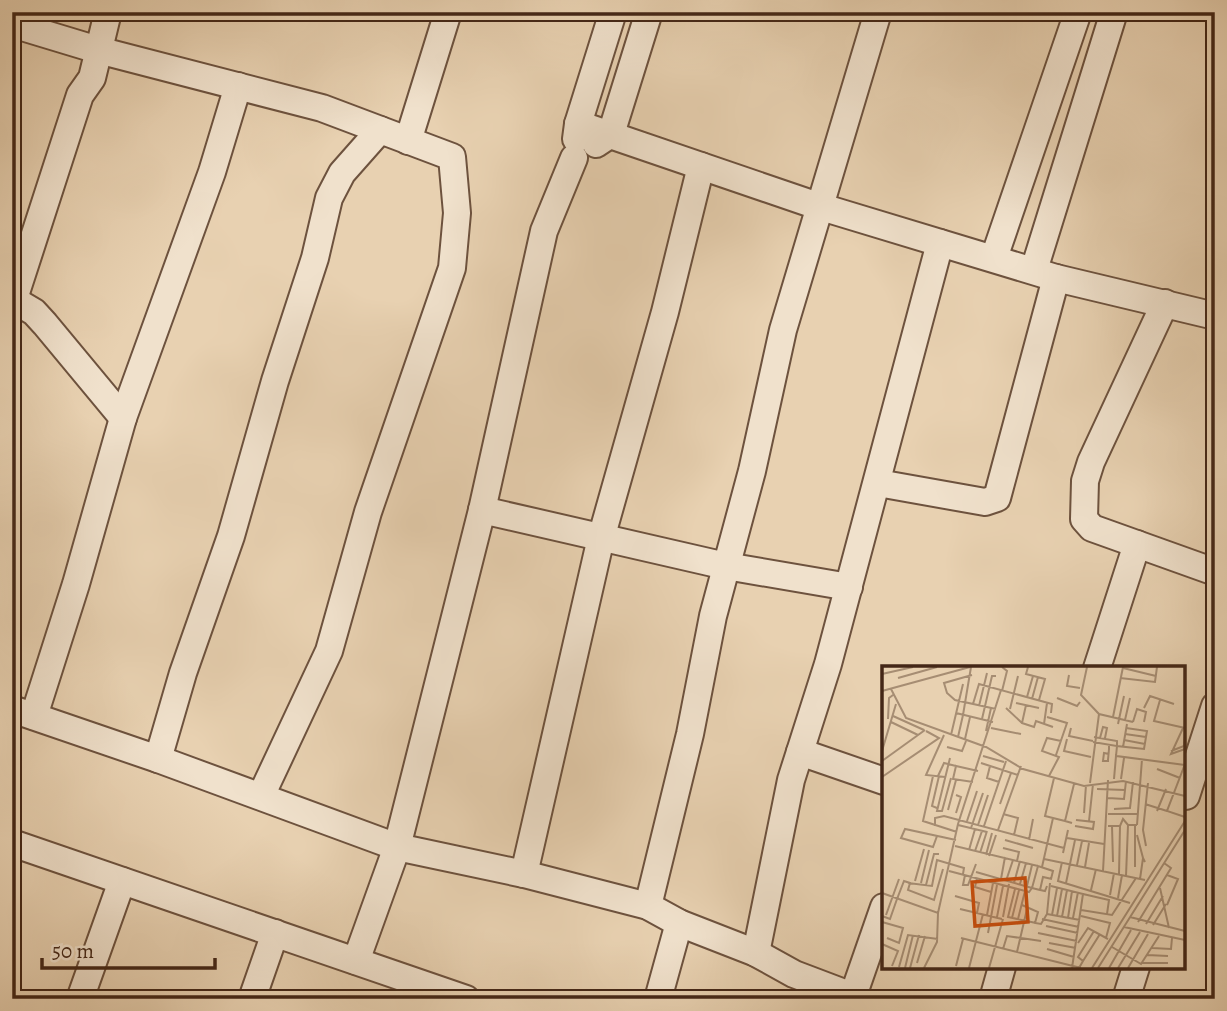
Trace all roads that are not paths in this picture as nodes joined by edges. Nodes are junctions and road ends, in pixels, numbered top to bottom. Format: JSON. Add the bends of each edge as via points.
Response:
{"nodes":[{"id":1,"x":108,"y":12,"type":"edge"},
{"id":2,"x":448,"y":12,"type":"edge"},
{"id":3,"x":613,"y":12,"type":"edge"},
{"id":4,"x":649,"y":12,"type":"edge"},
{"id":5,"x":878,"y":12,"type":"edge"},
{"id":6,"x":1078,"y":12,"type":"edge"},
{"id":7,"x":1114,"y":12,"type":"edge"},
{"id":8,"x":12,"y":24,"type":"edge"},
{"id":9,"x":98,"y":50,"type":"junction"},
{"id":10,"x":238,"y":86,"type":"junction"},
{"id":11,"x":578,"y":124,"type":"junction"},
{"id":12,"x":380,"y":130,"type":"junction"},
{"id":13,"x":611,"y":134,"type":"junction"},
{"id":14,"x":408,"y":141,"type":"junction"},
{"id":15,"x":574,"y":158,"type":"junction"},
{"id":16,"x":701,"y":166,"type":"junction"},
{"id":17,"x":818,"y":206,"type":"junction"},
{"id":18,"x":940,"y":243,"type":"junction"},
{"id":19,"x":994,"y":258,"type":"junction"},
{"id":20,"x":1045,"y":274,"type":"junction"},
{"id":21,"x":13,"y":299,"type":"edge"},
{"id":22,"x":1165,"y":303,"type":"junction"},
{"id":23,"x":1215,"y":316,"type":"edge"},
{"id":24,"x":123,"y":418,"type":"junction"},
{"id":25,"x":878,"y":483,"type":"junction"},
{"id":26,"x":482,"y":510,"type":"junction"},
{"id":27,"x":602,"y":537,"type":"junction"},
{"id":28,"x":1137,"y":544,"type":"junction"},
{"id":29,"x":726,"y":566,"type":"junction"},
{"id":30,"x":1215,"y":572,"type":"edge"},
{"id":31,"x":849,"y":587,"type":"junction"},
{"id":32,"x":1098,"y":666,"type":"edge"},
{"id":33,"x":1215,"y":706,"type":"edge"},
{"id":34,"x":23,"y":712,"type":"edge"},
{"id":35,"x":800,"y":752,"type":"junction"},
{"id":36,"x":158,"y":759,"type":"junction"},
{"id":37,"x":882,"y":780,"type":"edge"},
{"id":38,"x":261,"y":796,"type":"junction"},
{"id":39,"x":1185,"y":796,"type":"dead end"},
{"id":40,"x":12,"y":843,"type":"edge"},
{"id":41,"x":397,"y":847,"type":"junction"},
{"id":42,"x":524,"y":874,"type":"junction"},
{"id":43,"x":122,"y":881,"type":"junction"},
{"id":44,"x":648,"y":906,"type":"junction"},
{"id":45,"x":882,"y":914,"type":"edge"},
{"id":46,"x":679,"y":923,"type":"junction"},
{"id":47,"x":275,"y":933,"type":"junction"},
{"id":48,"x":756,"y":953,"type":"junction"},
{"id":49,"x":356,"y":961,"type":"junction"},
{"id":50,"x":1001,"y":969,"type":"edge"},
{"id":51,"x":1135,"y":969,"type":"edge"},
{"id":52,"x":439,"y":994,"type":"edge"},
{"id":53,"x":856,"y":998,"type":"edge"},
{"id":54,"x":80,"y":999,"type":"edge"},
{"id":55,"x":252,"y":999,"type":"edge"},
{"id":56,"x":466,"y":999,"type":"edge"},
{"id":57,"x":658,"y":999,"type":"edge"},
{"id":58,"x":992,"y":999,"type":"edge"},
{"id":59,"x":1126,"y":999,"type":"edge"}],
"edges":[{"from":1,"to":9,"type":"street"},
{"from":2,"to":14,"type":"street"},
{"from":3,"to":11,"type":"street"},
{"from":4,"to":13,"type":"street"},
{"from":5,"to":17,"type":"street"},
{"from":6,"to":19,"type":"street"},
{"from":7,"to":20,"type":"street"},
{"from":8,"to":9,"type":"street"},
{"from":9,"to":10,"type":"street"},
{"from":9,"to":21,"type":"street"},
{"from":10,"to":12,"type":"street","via":[[322,108]]},
{"from":10,"to":24,"type":"street","via":[[212,172]]},
{"from":11,"to":13,"type":"street"},
{"from":11,"to":15,"type":"street"},
{"from":12,"to":14,"type":"street"},
{"from":12,"to":36,"type":"street","via":[[342,173],[329,198],[231,536]]},
{"from":13,"to":15,"type":"street"},
{"from":13,"to":16,"type":"street"},
{"from":14,"to":38,"type":"street","via":[[452,157],[457,213],[452,268],[368,512],[329,651]]},
{"from":15,"to":26,"type":"street","via":[[544,231]]},
{"from":16,"to":17,"type":"street"},
{"from":16,"to":27,"type":"street"},
{"from":17,"to":18,"type":"street"},
{"from":17,"to":29,"type":"street"},
{"from":18,"to":19,"type":"street"},
{"from":18,"to":25,"type":"street"},
{"from":19,"to":20,"type":"street"},
{"from":20,"to":22,"type":"street"},
{"from":20,"to":25,"type":"street","via":[[997,498],[985,502]]},
{"from":21,"to":24,"type":"street","via":[[45,324]]},
{"from":22,"to":23,"type":"street"},
{"from":22,"to":28,"type":"street","via":[[1085,481],[1084,519],[1092,528]]},
{"from":24,"to":34,"type":"street","via":[[76,584]]},
{"from":25,"to":31,"type":"street"},
{"from":26,"to":27,"type":"street"},
{"from":26,"to":41,"type":"street"},
{"from":27,"to":29,"type":"street"},
{"from":27,"to":42,"type":"street"},
{"from":28,"to":30,"type":"street"},
{"from":28,"to":32,"type":"street"},
{"from":29,"to":31,"type":"street"},
{"from":29,"to":44,"type":"street"},
{"from":31,"to":35,"type":"street"},
{"from":33,"to":39,"type":"street"},
{"from":34,"to":36,"type":"street"},
{"from":35,"to":37,"type":"street"},
{"from":35,"to":48,"type":"street"},
{"from":36,"to":38,"type":"street"},
{"from":38,"to":41,"type":"street"},
{"from":40,"to":43,"type":"street"},
{"from":41,"to":42,"type":"street"},
{"from":41,"to":49,"type":"street"},
{"from":42,"to":44,"type":"street"},
{"from":43,"to":47,"type":"street"},
{"from":43,"to":54,"type":"street"},
{"from":44,"to":46,"type":"street"},
{"from":45,"to":53,"type":"street"},
{"from":46,"to":48,"type":"street"},
{"from":46,"to":57,"type":"street"},
{"from":47,"to":49,"type":"street"},
{"from":47,"to":55,"type":"street"},
{"from":48,"to":53,"type":"street","via":[[794,974]]},
{"from":49,"to":52,"type":"street"},
{"from":50,"to":58,"type":"street"},
{"from":51,"to":59,"type":"street"},
{"from":52,"to":56,"type":"street"}]}
